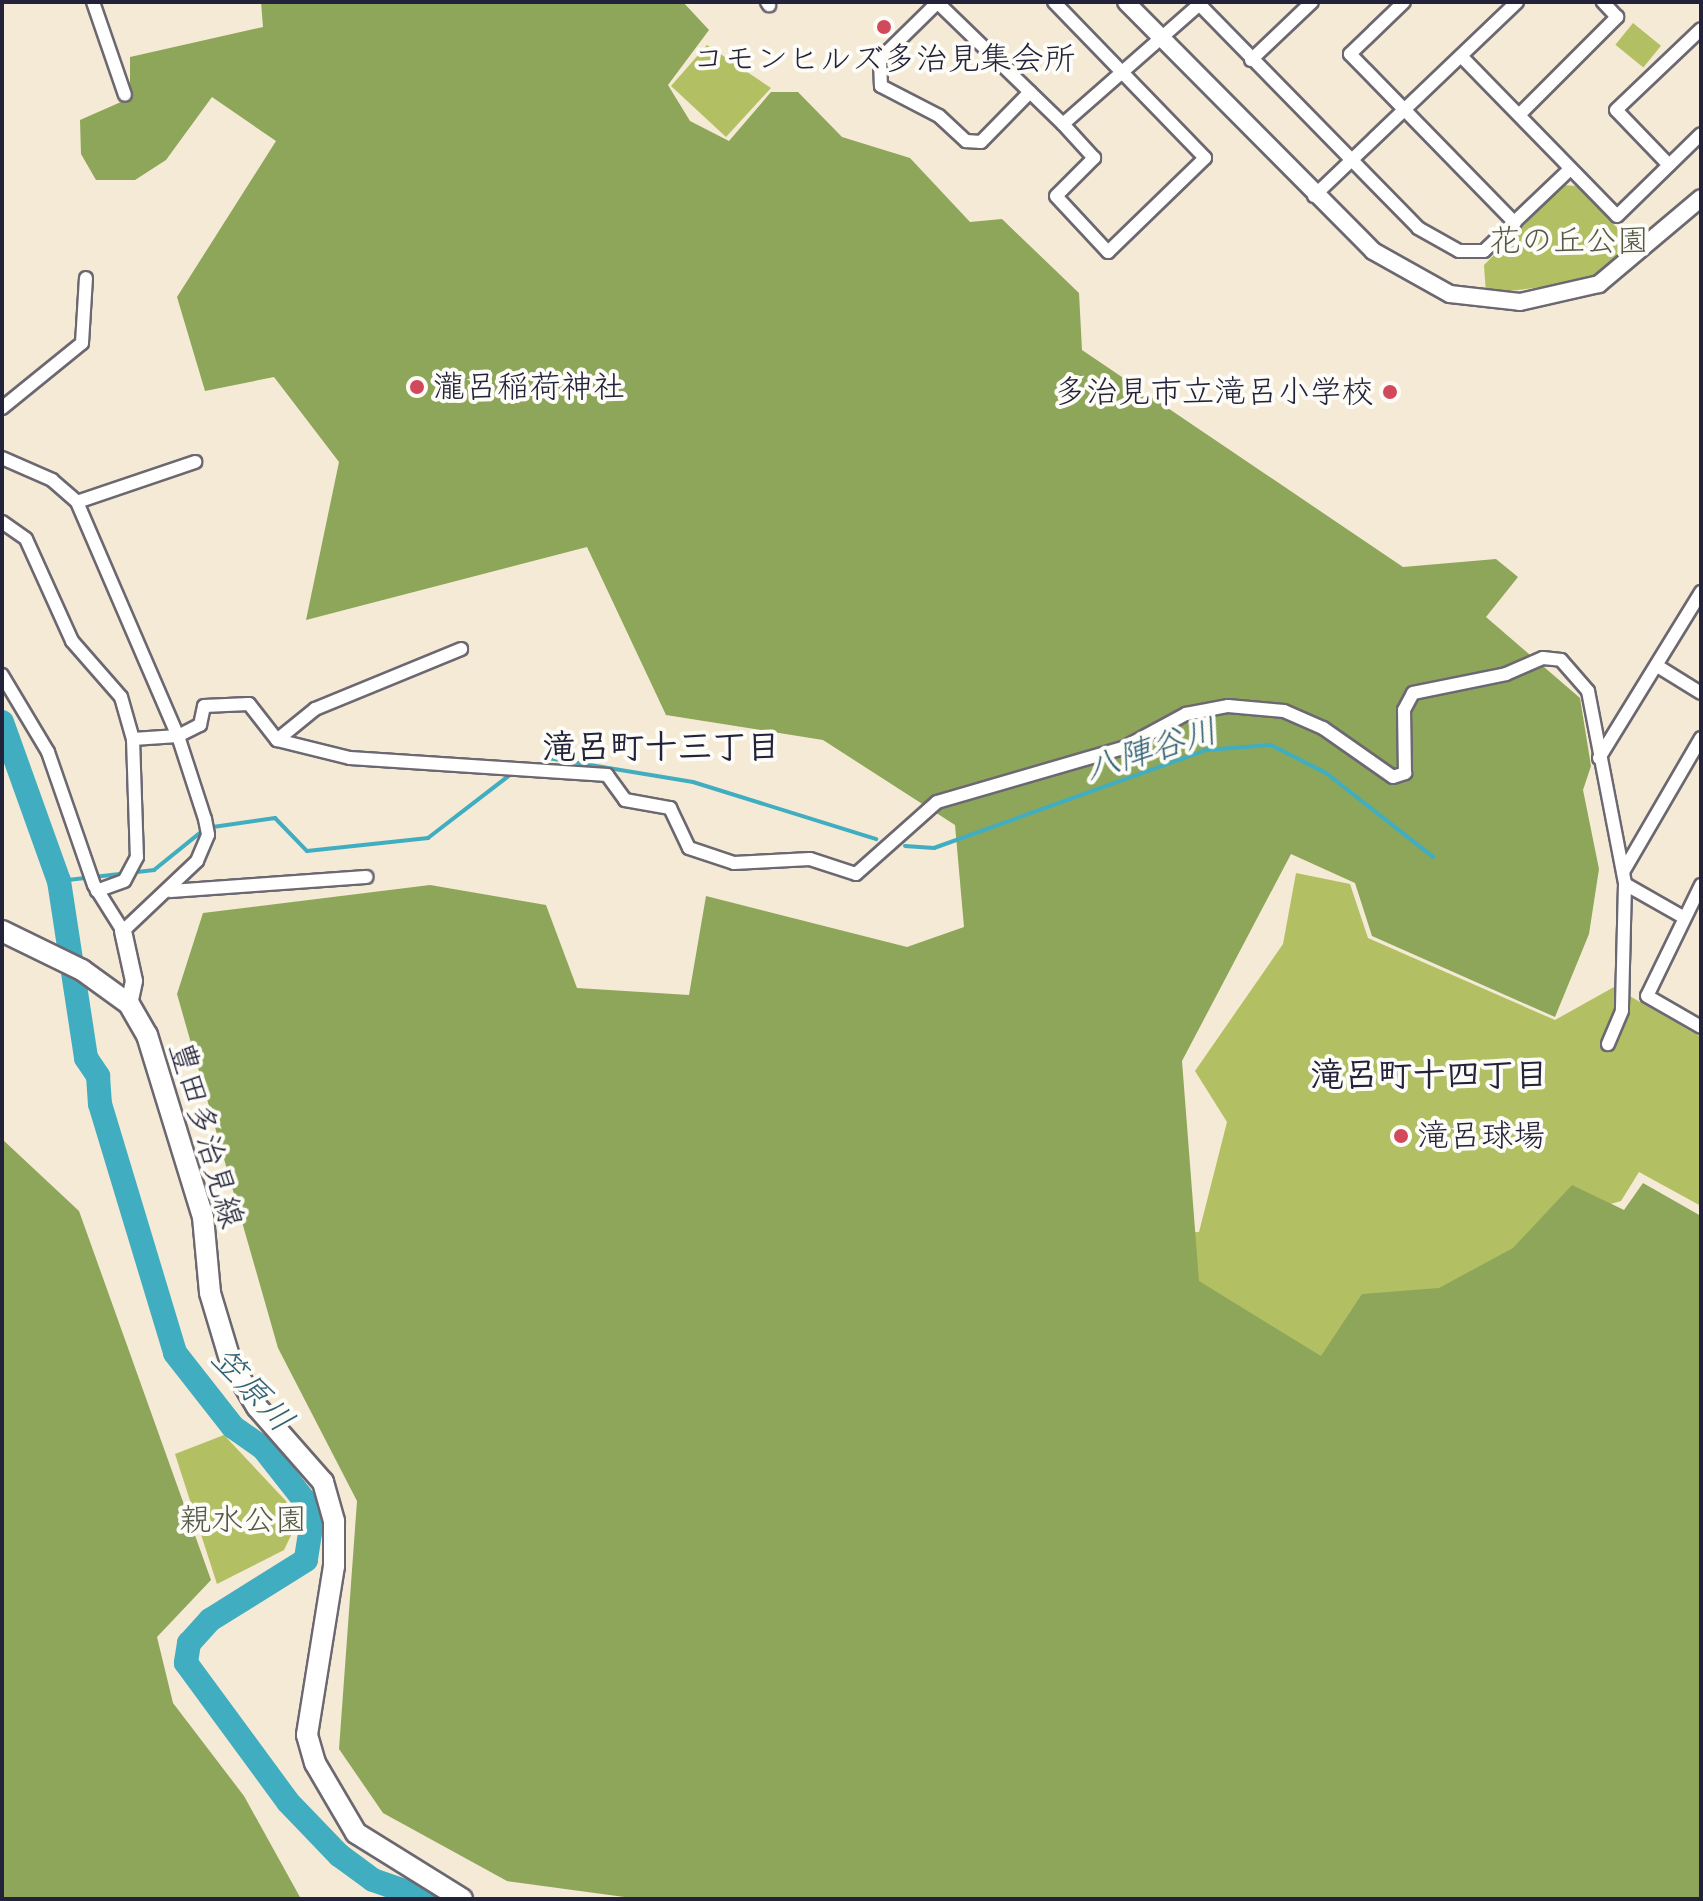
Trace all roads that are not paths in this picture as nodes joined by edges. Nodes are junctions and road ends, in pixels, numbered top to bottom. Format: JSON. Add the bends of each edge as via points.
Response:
{"nodes":[{"id":1,"x":93,"y":2,"type":"edge"},
{"id":2,"x":938,"y":2,"type":"edge"},
{"id":3,"x":1054,"y":2,"type":"edge"},
{"id":4,"x":1126,"y":2,"type":"edge"},
{"id":5,"x":1312,"y":2,"type":"edge"},
{"id":6,"x":1404,"y":2,"type":"edge"},
{"id":7,"x":1603,"y":2,"type":"edge"},
{"id":8,"x":1201,"y":3,"type":"edge"},
{"id":9,"x":1508,"y":5,"type":"edge"},
{"id":10,"x":1701,"y":29,"type":"edge"},
{"id":11,"x":1162,"y":40,"type":"junction"},
{"id":12,"x":1461,"y":56,"type":"junction"},
{"id":13,"x":1251,"y":60,"type":"junction"},
{"id":14,"x":1122,"y":71,"type":"junction"},
{"id":15,"x":1030,"y":92,"type":"junction"},
{"id":16,"x":125,"y":95,"type":"dead end"},
{"id":17,"x":1407,"y":110,"type":"junction"},
{"id":18,"x":1519,"y":115,"type":"junction"},
{"id":19,"x":1063,"y":124,"type":"junction"},
{"id":20,"x":1701,"y":134,"type":"edge"},
{"id":21,"x":1351,"y":162,"type":"junction"},
{"id":22,"x":1669,"y":165,"type":"junction"},
{"id":23,"x":1569,"y":170,"type":"junction"},
{"id":24,"x":1314,"y":196,"type":"junction"},
{"id":25,"x":1701,"y":198,"type":"edge"},
{"id":26,"x":1515,"y":223,"type":"junction"},
{"id":27,"x":86,"y":278,"type":"dead end"},
{"id":28,"x":2,"y":408,"type":"edge"},
{"id":29,"x":2,"y":458,"type":"edge"},
{"id":30,"x":195,"y":462,"type":"dead end"},
{"id":31,"x":77,"y":502,"type":"junction"},
{"id":32,"x":2,"y":522,"type":"edge"},
{"id":33,"x":1701,"y":592,"type":"edge"},
{"id":34,"x":461,"y":649,"type":"dead end"},
{"id":35,"x":1659,"y":667,"type":"junction"},
{"id":36,"x":2,"y":675,"type":"edge"},
{"id":37,"x":1701,"y":693,"type":"edge"},
{"id":38,"x":178,"y":736,"type":"junction"},
{"id":39,"x":1701,"y":738,"type":"edge"},
{"id":40,"x":133,"y":739,"type":"junction"},
{"id":41,"x":277,"y":740,"type":"junction"},
{"id":42,"x":1697,"y":755,"type":"edge"},
{"id":43,"x":1599,"y":758,"type":"junction"},
{"id":44,"x":367,"y":877,"type":"dead end"},
{"id":45,"x":1624,"y":878,"type":"junction"},
{"id":46,"x":1701,"y":885,"type":"edge"},
{"id":47,"x":95,"y":888,"type":"junction"},
{"id":48,"x":170,"y":891,"type":"junction"},
{"id":49,"x":1683,"y":917,"type":"junction"},
{"id":50,"x":2,"y":931,"type":"edge"},
{"id":51,"x":123,"y":931,"type":"junction"},
{"id":52,"x":129,"y":1004,"type":"junction"},
{"id":53,"x":1701,"y":1027,"type":"edge"},
{"id":54,"x":1608,"y":1044,"type":"dead end"},
{"id":55,"x":462,"y":1899,"type":"edge"}],
"edges":[{"from":1,"to":16,"type":"street"},
{"from":2,"to":15,"type":"street"},
{"from":2,"to":15,"type":"street","via":[[880,59],[881,86],[939,116],[966,141],[981,142]]},
{"from":3,"to":14,"type":"street"},
{"from":4,"to":11,"type":"street"},
{"from":5,"to":13,"type":"street"},
{"from":6,"to":17,"type":"street","via":[[1350,54]]},
{"from":7,"to":18,"type":"street","via":[[1617,17]]},
{"from":8,"to":11,"type":"street"},
{"from":8,"to":13,"type":"street"},
{"from":9,"to":12,"type":"street"},
{"from":10,"to":22,"type":"street","via":[[1616,110]]},
{"from":11,"to":14,"type":"street"},
{"from":11,"to":24,"type":"street"},
{"from":12,"to":17,"type":"street"},
{"from":12,"to":18,"type":"street"},
{"from":13,"to":21,"type":"street"},
{"from":14,"to":19,"type":"street"},
{"from":14,"to":19,"type":"street","via":[[1205,158],[1108,252],[1056,196],[1094,158]]},
{"from":15,"to":19,"type":"street"},
{"from":17,"to":21,"type":"street"},
{"from":17,"to":26,"type":"street"},
{"from":18,"to":23,"type":"street"},
{"from":20,"to":22,"type":"street"},
{"from":21,"to":24,"type":"street"},
{"from":21,"to":26,"type":"street","via":[[1418,228],[1459,251],[1476,256]]},
{"from":22,"to":23,"type":"street","via":[[1617,216]]},
{"from":23,"to":26,"type":"street"},
{"from":24,"to":25,"type":"street","via":[[1416,279],[1450,294],[1520,302],[1599,284]]},
{"from":27,"to":28,"type":"street","via":[[82,343]]},
{"from":29,"to":31,"type":"street","via":[[52,480]]},
{"from":30,"to":31,"type":"street"},
{"from":31,"to":38,"type":"street"},
{"from":32,"to":40,"type":"street","via":[[26,539],[72,641],[121,697]]},
{"from":33,"to":35,"type":"street"},
{"from":34,"to":41,"type":"street","via":[[315,709]]},
{"from":35,"to":37,"type":"street"},
{"from":35,"to":43,"type":"street"},
{"from":36,"to":47,"type":"street","via":[[48,752]]},
{"from":38,"to":40,"type":"street"},
{"from":38,"to":41,"type":"street","via":[[200,725],[204,706],[249,704]]},
{"from":38,"to":48,"type":"street","via":[[208,835]]},
{"from":39,"to":42,"type":"street"},
{"from":40,"to":47,"type":"street","via":[[140,839],[124,881]]},
{"from":41,"to":43,"type":"street","via":[[350,758],[607,775],[625,800],[670,808],[689,848],[734,863],[810,859],[856,874],[937,802],[1096,757],[1186,714],[1228,706],[1284,711],[1323,728],[1393,777],[1405,773],[1404,710],[1413,693],[1552,659],[1588,691]]},
{"from":42,"to":45,"type":"street"},
{"from":43,"to":45,"type":"street"},
{"from":44,"to":48,"type":"street"},
{"from":45,"to":49,"type":"street"},
{"from":45,"to":54,"type":"street","via":[[1622,1011]]},
{"from":46,"to":49,"type":"street"},
{"from":47,"to":51,"type":"street"},
{"from":48,"to":51,"type":"street"},
{"from":49,"to":53,"type":"street","via":[[1647,996]]},
{"from":50,"to":52,"type":"main road","via":[[57,953]]},
{"from":51,"to":52,"type":"street","via":[[134,981]]},
{"from":52,"to":55,"type":"main road","name":"豊田多治見線","via":[[147,1035],[203,1217],[217,1324],[231,1363],[257,1407],[323,1482],[334,1521],[334,1566],[307,1735],[315,1763],[356,1833]]}]}
